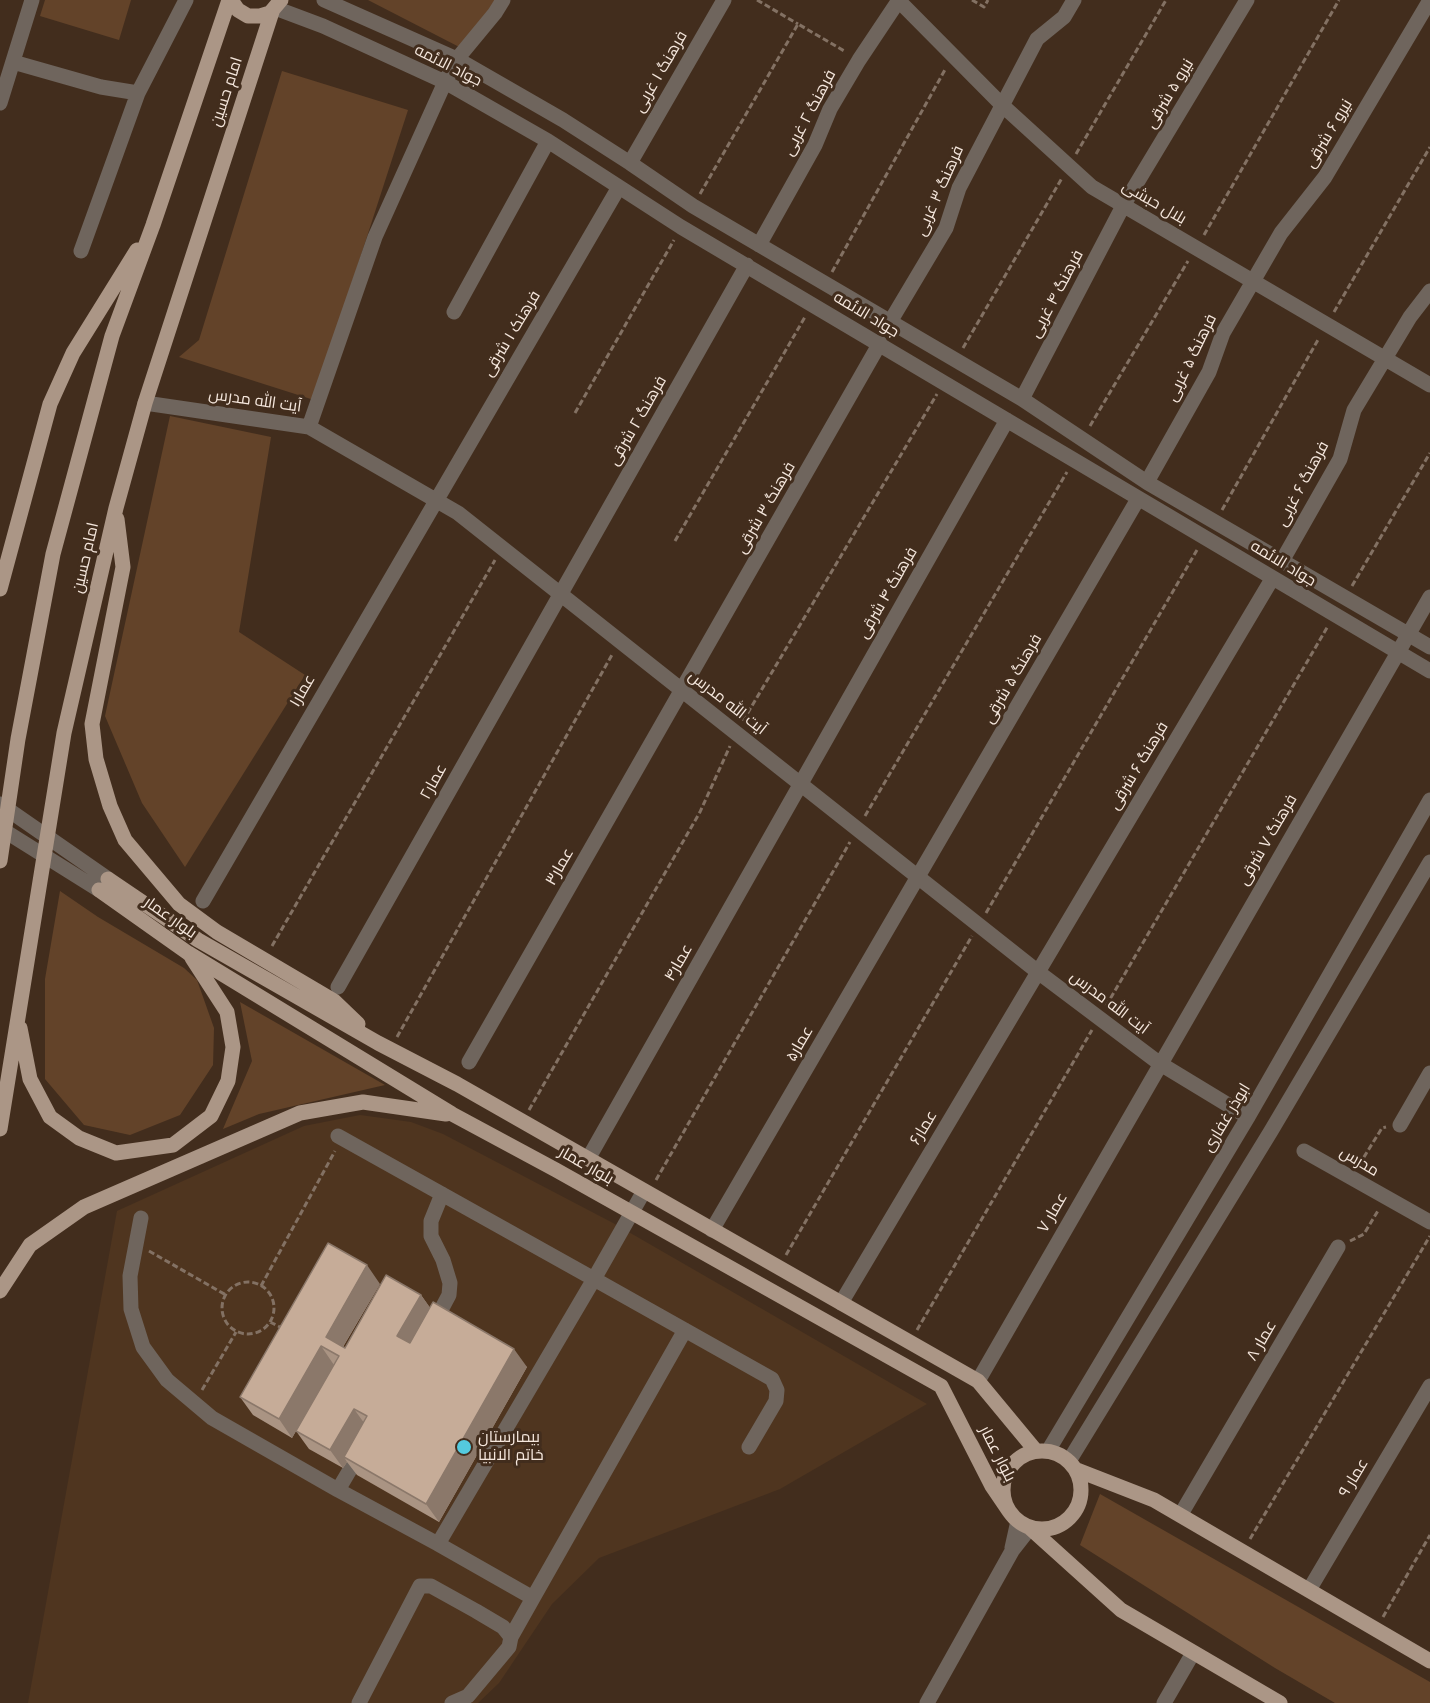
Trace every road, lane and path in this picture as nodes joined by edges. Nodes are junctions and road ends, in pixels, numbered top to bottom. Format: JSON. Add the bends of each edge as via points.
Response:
{"nodes":[{"id":1,"x":32,"y":0,"type":"edge"},
{"id":2,"x":186,"y":0,"type":"edge"},
{"id":3,"x":230,"y":0,"type":"edge"},
{"id":4,"x":503,"y":0,"type":"edge"},
{"id":5,"x":724,"y":0,"type":"edge"},
{"id":6,"x":757,"y":0,"type":"edge"},
{"id":7,"x":899,"y":0,"type":"edge"},
{"id":8,"x":972,"y":0,"type":"edge"},
{"id":9,"x":988,"y":0,"type":"edge"},
{"id":10,"x":1074,"y":0,"type":"edge"},
{"id":11,"x":1247,"y":0,"type":"edge"},
{"id":12,"x":1339,"y":0,"type":"edge"},
{"id":13,"x":1430,"y":0,"type":"edge"},
{"id":14,"x":329,"y":1,"type":"edge"},
{"id":15,"x":276,"y":7,"type":"edge"},
{"id":16,"x":798,"y":24,"type":"junction"},
{"id":17,"x":323,"y":26,"type":"junction"},
{"id":18,"x":953,"y":56,"type":"junction"},
{"id":19,"x":457,"y":59,"type":"junction"},
{"id":20,"x":859,"y":60,"type":"junction"},
{"id":21,"x":13,"y":62,"type":"junction"},
{"id":22,"x":445,"y":82,"type":"junction"},
{"id":23,"x":138,"y":93,"type":"junction"},
{"id":24,"x":0,"y":103,"type":"edge"},
{"id":25,"x":1002,"y":105,"type":"junction"},
{"id":26,"x":548,"y":141,"type":"junction"},
{"id":27,"x":630,"y":162,"type":"junction"},
{"id":28,"x":619,"y":187,"type":"junction"},
{"id":29,"x":693,"y":206,"type":"junction"},
{"id":30,"x":1123,"y":206,"type":"junction"},
{"id":31,"x":153,"y":225,"type":"junction"},
{"id":32,"x":681,"y":227,"type":"junction"},
{"id":33,"x":759,"y":245,"type":"junction"},
{"id":34,"x":1196,"y":248,"type":"junction"},
{"id":35,"x":81,"y":251,"type":"dead end"},
{"id":36,"x":747,"y":265,"type":"junction"},
{"id":37,"x":1253,"y":282,"type":"junction"},
{"id":38,"x":825,"y":284,"type":"junction"},
{"id":39,"x":1430,"y":291,"type":"edge"},
{"id":40,"x":813,"y":304,"type":"junction"},
{"id":41,"x":454,"y":312,"type":"dead end"},
{"id":42,"x":891,"y":322,"type":"junction"},
{"id":43,"x":880,"y":343,"type":"junction"},
{"id":44,"x":1386,"y":358,"type":"junction"},
{"id":45,"x":1430,"y":385,"type":"edge"},
{"id":46,"x":1022,"y":399,"type":"junction"},
{"id":47,"x":145,"y":403,"type":"junction"},
{"id":48,"x":575,"y":413,"type":"dead end"},
{"id":49,"x":1007,"y":420,"type":"junction"},
{"id":50,"x":309,"y":427,"type":"junction"},
{"id":51,"x":1082,"y":439,"type":"junction"},
{"id":52,"x":1430,"y":453,"type":"edge"},
{"id":53,"x":1147,"y":482,"type":"junction"},
{"id":54,"x":1138,"y":499,"type":"junction"},
{"id":55,"x":435,"y":500,"type":"junction"},
{"id":56,"x":116,"y":508,"type":"junction"},
{"id":57,"x":1204,"y":538,"type":"junction"},
{"id":58,"x":675,"y":541,"type":"dead end"},
{"id":59,"x":502,"y":548,"type":"junction"},
{"id":60,"x":1282,"y":561,"type":"junction"},
{"id":61,"x":1272,"y":579,"type":"junction"},
{"id":62,"x":0,"y":589,"type":"edge"},
{"id":63,"x":560,"y":594,"type":"junction"},
{"id":64,"x":1430,"y":597,"type":"edge"},
{"id":65,"x":1345,"y":598,"type":"junction"},
{"id":66,"x":1334,"y":615,"type":"junction"},
{"id":67,"x":1409,"y":635,"type":"junction"},
{"id":68,"x":620,"y":641,"type":"junction"},
{"id":69,"x":1430,"y":647,"type":"edge"},
{"id":70,"x":1398,"y":653,"type":"junction"},
{"id":71,"x":1430,"y":671,"type":"edge"},
{"id":72,"x":682,"y":690,"type":"junction"},
{"id":73,"x":801,"y":784,"type":"junction"},
{"id":74,"x":1430,"y":800,"type":"edge"},
{"id":75,"x":0,"y":804,"type":"edge"},
{"id":76,"x":0,"y":828,"type":"edge"},
{"id":77,"x":0,"y":861,"type":"edge"},
{"id":78,"x":1430,"y":862,"type":"edge"},
{"id":79,"x":918,"y":877,"type":"junction"},
{"id":80,"x":104,"y":884,"type":"junction"},
{"id":81,"x":203,"y":901,"type":"dead end"},
{"id":82,"x":979,"y":925,"type":"junction"},
{"id":83,"x":188,"y":953,"type":"junction"},
{"id":84,"x":264,"y":960,"type":"junction"},
{"id":85,"x":1038,"y":972,"type":"junction"},
{"id":86,"x":338,"y":987,"type":"dead end"},
{"id":87,"x":18,"y":1017,"type":"junction"},
{"id":88,"x":1099,"y":1018,"type":"junction"},
{"id":89,"x":384,"y":1046,"type":"junction"},
{"id":90,"x":469,"y":1062,"type":"dead end"},
{"id":91,"x":1159,"y":1063,"type":"junction"},
{"id":92,"x":1430,"y":1073,"type":"edge"},
{"id":93,"x":452,"y":1114,"type":"junction"},
{"id":94,"x":1248,"y":1117,"type":"junction"},
{"id":95,"x":1400,"y":1125,"type":"joint"},
{"id":96,"x":0,"y":1129,"type":"edge"},
{"id":97,"x":340,"y":1137,"type":"joint"},
{"id":98,"x":1304,"y":1151,"type":"dead end"},
{"id":99,"x":588,"y":1159,"type":"junction"},
{"id":100,"x":1351,"y":1178,"type":"junction"},
{"id":101,"x":644,"y":1191,"type":"junction"},
{"id":102,"x":442,"y":1194,"type":"junction"},
{"id":103,"x":1385,"y":1198,"type":"junction"},
{"id":104,"x":632,"y":1213,"type":"junction"},
{"id":105,"x":141,"y":1218,"type":"dead end"},
{"id":106,"x":1430,"y":1222,"type":"edge"},
{"id":107,"x":712,"y":1230,"type":"junction"},
{"id":108,"x":1430,"y":1236,"type":"edge"},
{"id":109,"x":136,"y":1244,"type":"junction"},
{"id":110,"x":1338,"y":1247,"type":"joint"},
{"id":111,"x":779,"y":1268,"type":"junction"},
{"id":112,"x":594,"y":1279,"type":"junction"},
{"id":113,"x":261,"y":1286,"type":"junction"},
{"id":114,"x":0,"y":1291,"type":"edge"},
{"id":115,"x":226,"y":1295,"type":"junction"},
{"id":116,"x":841,"y":1303,"type":"junction"},
{"id":117,"x":270,"y":1322,"type":"junction"},
{"id":118,"x":685,"y":1330,"type":"junction"},
{"id":119,"x":237,"y":1332,"type":"junction"},
{"id":120,"x":288,"y":1332,"type":"edge"},
{"id":121,"x":426,"y":1336,"type":"edge"},
{"id":122,"x":910,"y":1342,"type":"junction"},
{"id":123,"x":978,"y":1381,"type":"junction"},
{"id":124,"x":1430,"y":1386,"type":"edge"},
{"id":125,"x":194,"y":1403,"type":"junction"},
{"id":126,"x":367,"y":1440,"type":"edge"},
{"id":127,"x":748,"y":1447,"type":"dead end"},
{"id":128,"x":1042,"y":1451,"type":"junction"},
{"id":129,"x":1073,"y":1466,"type":"junction"},
{"id":130,"x":338,"y":1490,"type":"junction"},
{"id":131,"x":1181,"y":1514,"type":"junction"},
{"id":132,"x":1019,"y":1520,"type":"junction"},
{"id":133,"x":1430,"y":1535,"type":"edge"},
{"id":134,"x":438,"y":1544,"type":"junction"},
{"id":135,"x":1243,"y":1551,"type":"junction"},
{"id":136,"x":1309,"y":1590,"type":"junction"},
{"id":137,"x":533,"y":1598,"type":"junction"},
{"id":138,"x":1376,"y":1629,"type":"junction"},
{"id":139,"x":511,"y":1637,"type":"junction"},
{"id":140,"x":1193,"y":1653,"type":"junction"},
{"id":141,"x":1430,"y":1661,"type":"edge"},
{"id":142,"x":359,"y":1703,"type":"edge"},
{"id":143,"x":452,"y":1703,"type":"edge"},
{"id":144,"x":927,"y":1703,"type":"edge"},
{"id":145,"x":1164,"y":1703,"type":"edge"},
{"id":146,"x":1280,"y":1703,"type":"edge"}],
"edges":[{"from":1,"to":21,"type":"street"},
{"from":2,"to":23,"type":"street"},
{"from":3,"to":15,"type":"main road","via":[[248,16],[260,16]]},
{"from":3,"to":31,"type":"main road","name":"امام حسین"},
{"from":4,"to":19,"type":"street"},
{"from":5,"to":27,"type":"street","name":"فرهنگ ۱ غربی"},
{"from":6,"to":16,"type":"path"},
{"from":7,"to":18,"type":"street","name":"بلال حبشی"},
{"from":7,"to":20,"type":"street","name":"فرهنگ ۲ غربی"},
{"from":8,"to":9,"type":"path","via":[[984,8]]},
{"from":10,"to":25,"type":"street","name":"فرهنگ ۳ غربی","via":[[1064,18],[1037,39]]},
{"from":11,"to":30,"type":"street","name":"نیرو ۵ شرقی"},
{"from":12,"to":34,"type":"path"},
{"from":13,"to":37,"type":"street","name":"نیرو ۶ شرقی","via":[[1325,177],[1281,233]]},
{"from":14,"to":17,"type":"street","via":[[322,15]]},
{"from":14,"to":19,"type":"street","name":"جواد الائمه"},
{"from":15,"to":17,"type":"street","name":"جواد الائمه"},
{"from":15,"to":47,"type":"main road","name":"امام حسین"},
{"from":16,"to":20,"type":"path"},
{"from":16,"to":29,"type":"path"},
{"from":17,"to":22,"type":"street","name":"جواد الائمه"},
{"from":18,"to":25,"type":"street","name":"بلال حبشی"},
{"from":18,"to":38,"type":"path"},
{"from":19,"to":22,"type":"street"},
{"from":19,"to":27,"type":"street","name":"جواد الائمه"},
{"from":20,"to":33,"type":"street","name":"فرهنگ ۲ غربی"},
{"from":21,"to":23,"type":"street","via":[[101,87]]},
{"from":21,"to":24,"type":"street"},
{"from":22,"to":26,"type":"street","name":"جواد الائمه"},
{"from":22,"to":50,"type":"street","via":[[375,237]]},
{"from":23,"to":35,"type":"street"},
{"from":25,"to":30,"type":"street","name":"بلال حبشی","via":[[1092,187]]},
{"from":25,"to":42,"type":"street","name":"فرهنگ ۳ غربی","via":[[959,188],[946,228]]},
{"from":26,"to":28,"type":"street","name":"جواد الائمه"},
{"from":26,"to":41,"type":"street"},
{"from":27,"to":29,"type":"street","name":"جواد الائمه"},
{"from":28,"to":32,"type":"street","name":"جواد الائمه"},
{"from":28,"to":55,"type":"street","name":"فرهنک ۱ شرقی"},
{"from":29,"to":33,"type":"street","name":"جواد الائمه"},
{"from":30,"to":34,"type":"street","name":"بلال حبشی"},
{"from":30,"to":46,"type":"street","name":"فرهنگ ۴ غربی"},
{"from":31,"to":62,"type":"main road","via":[[73,353],[50,404]]},
{"from":31,"to":77,"type":"main road","name":"امام حسین","via":[[112,336],[53,554],[18,739]]},
{"from":32,"to":36,"type":"street","name":"جواد الائمه"},
{"from":32,"to":48,"type":"path"},
{"from":33,"to":38,"type":"street","name":"جواد الائمه"},
{"from":34,"to":37,"type":"street","name":"بلال حبشی"},
{"from":34,"to":51,"type":"path"},
{"from":36,"to":40,"type":"street","name":"جواد الائمه"},
{"from":36,"to":63,"type":"street","name":"فرهنگ ۲ شرقی"},
{"from":37,"to":44,"type":"street","name":"بلال حبشی"},
{"from":37,"to":53,"type":"street","name":"فرهنگ ۵ غربی","via":[[1223,333],[1209,372]]},
{"from":38,"to":42,"type":"street","name":"جواد الائمه"},
{"from":39,"to":44,"type":"street","name":"فرهنگ ۶ غربی"},
{"from":40,"to":43,"type":"street","name":"جواد الائمه"},
{"from":40,"to":58,"type":"path"},
{"from":42,"to":46,"type":"street","name":"جواد الائمه"},
{"from":43,"to":49,"type":"street","name":"جواد الائمه"},
{"from":43,"to":72,"type":"street","name":"فرهنگ ۳ شرقی"},
{"from":44,"to":45,"type":"street","name":"بلال حبشی"},
{"from":44,"to":60,"type":"street","name":"فرهنگ ۶ غربی","via":[[1354,410],[1340,459]]},
{"from":46,"to":51,"type":"street","name":"جواد الائمه"},
{"from":47,"to":50,"type":"street","name":"آیت الله مدرس"},
{"from":47,"to":56,"type":"main road","name":"امام حسین"},
{"from":49,"to":54,"type":"street","name":"جواد الائمه"},
{"from":49,"to":73,"type":"street","name":"فرهنگ ۴ شرقی"},
{"from":50,"to":55,"type":"street","name":"آیت الله مدرس"},
{"from":51,"to":53,"type":"street","name":"جواد الائمه"},
{"from":52,"to":65,"type":"path"},
{"from":53,"to":60,"type":"street","name":"جواد الائمه"},
{"from":54,"to":57,"type":"street","name":"جواد الائمه"},
{"from":54,"to":79,"type":"street","name":"فرهنگ ۵ شرقی"},
{"from":55,"to":59,"type":"street","name":"آیت الله مدرس"},
{"from":55,"to":81,"type":"street","name":"عمار۱"},
{"from":56,"to":84,"type":"main road","via":[[123,567],[92,724],[96,759],[110,806],[125,840],[179,904]]},
{"from":56,"to":87,"type":"main road","name":"امام حسین","via":[[64,733]]},
{"from":57,"to":61,"type":"street","name":"جواد الائمه"},
{"from":57,"to":82,"type":"path"},
{"from":59,"to":63,"type":"street","name":"آیت الله مدرس"},
{"from":59,"to":84,"type":"path"},
{"from":60,"to":65,"type":"street","name":"جواد الائمه"},
{"from":61,"to":66,"type":"street","name":"جواد الائمه"},
{"from":61,"to":85,"type":"street","name":"فرهنگ ۶ شرقی"},
{"from":63,"to":68,"type":"street","name":"آیت الله مدرس"},
{"from":63,"to":86,"type":"street","name":"عمار۲"},
{"from":64,"to":67,"type":"street","name":"فرهنگ ۷ شرقی"},
{"from":65,"to":67,"type":"street","name":"جواد الائمه"},
{"from":66,"to":70,"type":"street","name":"جواد الائمه"},
{"from":66,"to":88,"type":"path"},
{"from":67,"to":69,"type":"street","name":"جواد الائمه"},
{"from":67,"to":70,"type":"street","name":"فرهنگ ۷ شرقی"},
{"from":68,"to":72,"type":"street","name":"آیت الله مدرس"},
{"from":68,"to":89,"type":"path"},
{"from":70,"to":71,"type":"street","name":"جواد الائمه"},
{"from":70,"to":91,"type":"street","name":"فرهنگ ۷ شرقی"},
{"from":72,"to":73,"type":"street","name":"آیت الله مدرس"},
{"from":72,"to":90,"type":"street","name":"عمار۳"},
{"from":73,"to":79,"type":"street","name":"آیت الله مدرس"},
{"from":73,"to":99,"type":"street","name":"عمار۴"},
{"from":74,"to":94,"type":"street","name":"ابوذر غفاری"},
{"from":75,"to":80,"type":"street"},
{"from":76,"to":80,"type":"street"},
{"from":78,"to":129,"type":"street"},
{"from":79,"to":82,"type":"street","name":"آیت الله مدرس"},
{"from":79,"to":107,"type":"street","name":"عمار۵"},
{"from":80,"to":83,"type":"main road","name":"بلوار عمار"},
{"from":80,"to":89,"type":"main road","name":"بلوار عمار"},
{"from":82,"to":85,"type":"street","name":"آیت الله مدرس"},
{"from":82,"to":111,"type":"path"},
{"from":83,"to":87,"type":"main road","via":[[228,1012],[233,1047],[228,1081],[211,1116],[173,1145],[116,1153],[79,1138],[50,1117],[30,1079]]},
{"from":83,"to":93,"type":"main road","name":"بلوار عمار"},
{"from":84,"to":89,"type":"main road","via":[[334,1001]]},
{"from":85,"to":88,"type":"street","name":"آیت الله مدرس"},
{"from":85,"to":116,"type":"street","name":"عمار۶"},
{"from":87,"to":96,"type":"main road","name":"امام حسین"},
{"from":88,"to":91,"type":"street","name":"آیت الله مدرس"},
{"from":88,"to":122,"type":"path"},
{"from":89,"to":99,"type":"main road","name":"بلوار عمار"},
{"from":91,"to":94,"type":"street","name":"آیت الله مدرس"},
{"from":91,"to":123,"type":"street","name":"عمار ۷"},
{"from":92,"to":95,"type":"street"},
{"from":93,"to":104,"type":"main road","name":"بلوار عمار"},
{"from":93,"to":114,"type":"main road","via":[[363,1102],[300,1113],[84,1207],[30,1245]]},
{"from":94,"to":128,"type":"street","name":"ابوذر غفاری"},
{"from":95,"to":100,"type":"path","via":[[1382,1128]]},
{"from":97,"to":102,"type":"street"},
{"from":97,"to":113,"type":"path"},
{"from":98,"to":100,"type":"street","name":"مدرس"},
{"from":99,"to":101,"type":"main road","name":"بلوار عمار"},
{"from":100,"to":103,"type":"street","name":"مدرس"},
{"from":101,"to":104,"type":"street"},
{"from":101,"to":107,"type":"main road","name":"بلوار عمار"},
{"from":102,"to":112,"type":"street"},
{"from":102,"to":121,"type":"street","via":[[431,1221],[431,1236],[443,1260],[450,1283],[449,1295]]},
{"from":103,"to":106,"type":"street","name":"مدرس"},
{"from":103,"to":110,"type":"path","via":[[1364,1234]]},
{"from":104,"to":112,"type":"street"},
{"from":104,"to":132,"type":"main road","name":"بلوار عمار","via":[[941,1386],[992,1486]]},
{"from":105,"to":109,"type":"street"},
{"from":107,"to":111,"type":"main road","name":"بلوار عمار"},
{"from":108,"to":135,"type":"path"},
{"from":109,"to":115,"type":"path"},
{"from":109,"to":125,"type":"street","via":[[130,1276],[131,1309],[143,1347],[167,1380]]},
{"from":110,"to":131,"type":"street","name":"عمار ۸"},
{"from":111,"to":116,"type":"main road","name":"بلوار عمار"},
{"from":112,"to":118,"type":"street"},
{"from":112,"to":134,"type":"street"},
{"from":113,"to":115,"type":"path","via":[[240,1283]]},
{"from":113,"to":117,"type":"path","via":[[272,1297],[274,1310]]},
{"from":115,"to":119,"type":"path","via":[[222,1313],[226,1324]]},
{"from":116,"to":122,"type":"main road","name":"بلوار عمار"},
{"from":117,"to":119,"type":"path","via":[[249,1335]]},
{"from":117,"to":120,"type":"path"},
{"from":118,"to":127,"type":"street","via":[[772,1379],[776,1401]]},
{"from":118,"to":137,"type":"street"},
{"from":119,"to":125,"type":"path"},
{"from":122,"to":123,"type":"main road","name":"بلوار عمار"},
{"from":123,"to":128,"type":"main road","name":"بلوار عمار"},
{"from":124,"to":136,"type":"street","name":"عمار ۹"},
{"from":125,"to":130,"type":"street","via":[[212,1418]]},
{"from":126,"to":130,"type":"street"},
{"from":128,"to":129,"type":"main road","via":[[1059,1454]]},
{"from":128,"to":132,"type":"main road","via":[[1024,1455],[1007,1472],[1004,1499]]},
{"from":129,"to":131,"type":"main road"},
{"from":129,"to":132,"type":"main road","via":[[1081,1483],[1081,1497],[1068,1520],[1043,1530]]},
{"from":130,"to":134,"type":"street"},
{"from":131,"to":135,"type":"main road"},
{"from":132,"to":140,"type":"main road","name":"بلوار عمار","via":[[1121,1610]]},
{"from":132,"to":144,"type":"street","via":[[1012,1551]]},
{"from":133,"to":138,"type":"path"},
{"from":134,"to":137,"type":"street"},
{"from":135,"to":136,"type":"main road"},
{"from":136,"to":138,"type":"main road"},
{"from":137,"to":139,"type":"street"},
{"from":138,"to":141,"type":"main road"},
{"from":139,"to":142,"type":"street","via":[[484,1615],[431,1586],[420,1586]]},
{"from":139,"to":143,"type":"street","via":[[509,1647],[468,1696]]},
{"from":140,"to":145,"type":"street"},
{"from":140,"to":146,"type":"main road","name":"بلوار عمار"}]}
